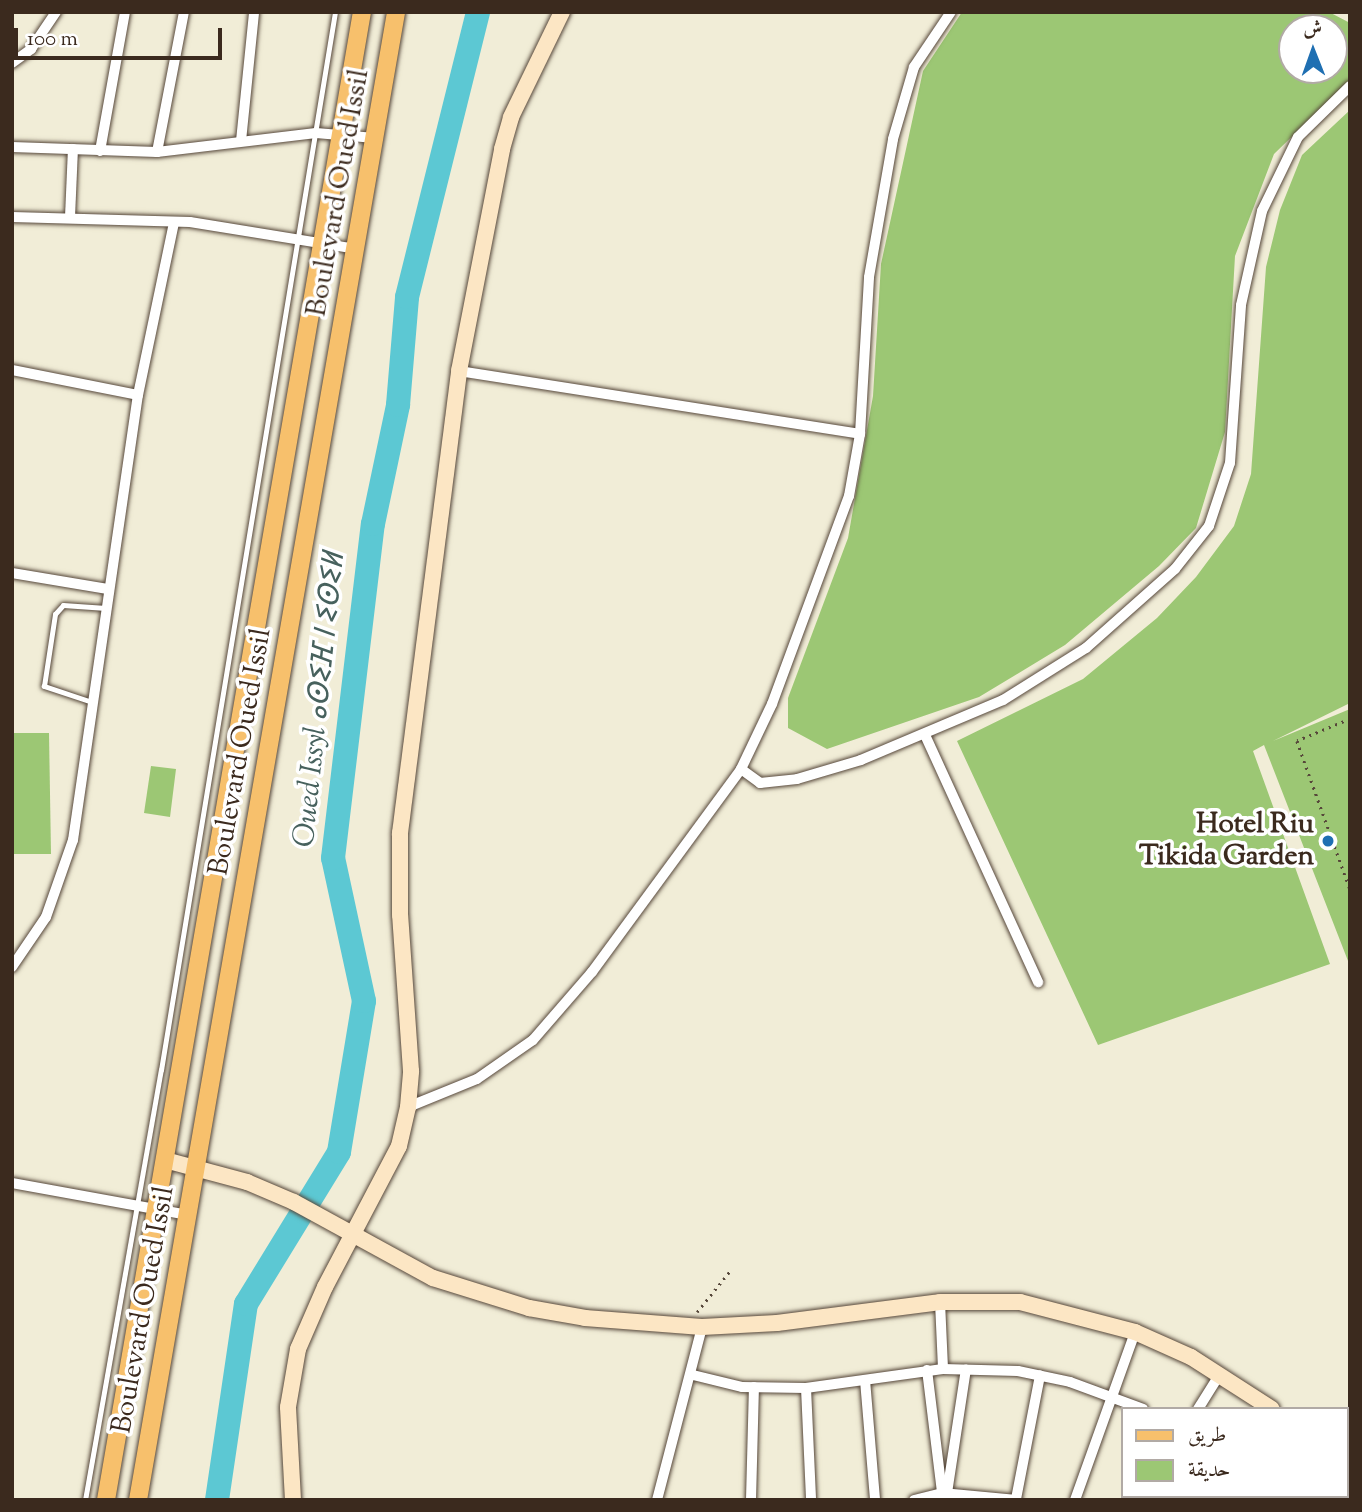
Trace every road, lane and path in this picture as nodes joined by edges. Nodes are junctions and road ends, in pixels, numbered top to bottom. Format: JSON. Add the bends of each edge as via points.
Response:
{"nodes":[{"id":1,"x":55,"y":12,"type":"edge"},
{"id":2,"x":125,"y":12,"type":"edge"},
{"id":3,"x":184,"y":12,"type":"edge"},
{"id":4,"x":254,"y":12,"type":"edge"},
{"id":5,"x":335,"y":12,"type":"edge"},
{"id":6,"x":362,"y":12,"type":"edge"},
{"id":7,"x":396,"y":12,"type":"edge"},
{"id":8,"x":562,"y":12,"type":"edge"},
{"id":9,"x":951,"y":12,"type":"edge"},
{"id":10,"x":12,"y":62,"type":"edge"},
{"id":11,"x":1350,"y":86,"type":"edge"},
{"id":12,"x":316,"y":133,"type":"junction"},
{"id":13,"x":344,"y":134,"type":"junction"},
{"id":14,"x":375,"y":138,"type":"junction"},
{"id":15,"x":241,"y":141,"type":"junction"},
{"id":16,"x":12,"y":147,"type":"edge"},
{"id":17,"x":73,"y":149,"type":"junction"},
{"id":18,"x":100,"y":151,"type":"junction"},
{"id":19,"x":157,"y":152,"type":"junction"},
{"id":20,"x":12,"y":216,"type":"edge"},
{"id":21,"x":70,"y":217,"type":"junction"},
{"id":22,"x":174,"y":223,"type":"junction"},
{"id":23,"x":298,"y":240,"type":"junction"},
{"id":24,"x":325,"y":243,"type":"junction"},
{"id":25,"x":356,"y":249,"type":"junction"},
{"id":26,"x":12,"y":370,"type":"edge"},
{"id":27,"x":459,"y":371,"type":"junction"},
{"id":28,"x":138,"y":395,"type":"junction"},
{"id":29,"x":859,"y":434,"type":"junction"},
{"id":30,"x":12,"y":573,"type":"edge"},
{"id":31,"x":108,"y":589,"type":"junction"},
{"id":32,"x":106,"y":608,"type":"junction"},
{"id":33,"x":94,"y":702,"type":"junction"},
{"id":34,"x":1350,"y":719,"type":"edge"},
{"id":35,"x":925,"y":735,"type":"junction"},
{"id":36,"x":741,"y":769,"type":"junction"},
{"id":37,"x":1350,"y":888,"type":"edge"},
{"id":38,"x":12,"y":967,"type":"edge"},
{"id":39,"x":1038,"y":982,"type":"dead end"},
{"id":40,"x":408,"y":1107,"type":"junction"},
{"id":41,"x":165,"y":1160,"type":"junction"},
{"id":42,"x":195,"y":1166,"type":"junction"},
{"id":43,"x":12,"y":1183,"type":"edge"},
{"id":44,"x":136,"y":1203,"type":"junction"},
{"id":45,"x":158,"y":1208,"type":"junction"},
{"id":46,"x":188,"y":1214,"type":"junction"},
{"id":47,"x":351,"y":1237,"type":"junction"},
{"id":48,"x":730,"y":1271,"type":"dead end"},
{"id":49,"x":940,"y":1301,"type":"junction"},
{"id":50,"x":695,"y":1327,"type":"junction"},
{"id":51,"x":1135,"y":1332,"type":"junction"},
{"id":52,"x":966,"y":1368,"type":"junction"},
{"id":53,"x":943,"y":1369,"type":"junction"},
{"id":54,"x":927,"y":1370,"type":"junction"},
{"id":55,"x":692,"y":1375,"type":"junction"},
{"id":56,"x":1040,"y":1375,"type":"junction"},
{"id":57,"x":1219,"y":1375,"type":"junction"},
{"id":58,"x":865,"y":1380,"type":"junction"},
{"id":59,"x":754,"y":1387,"type":"junction"},
{"id":60,"x":806,"y":1388,"type":"junction"},
{"id":61,"x":1112,"y":1395,"type":"junction"},
{"id":62,"x":1139,"y":1407,"type":"edge"},
{"id":63,"x":1199,"y":1407,"type":"edge"},
{"id":64,"x":1269,"y":1407,"type":"edge"},
{"id":65,"x":944,"y":1493,"type":"junction"},
{"id":66,"x":85,"y":1500,"type":"edge"},
{"id":67,"x":106,"y":1500,"type":"edge"},
{"id":68,"x":138,"y":1500,"type":"edge"},
{"id":69,"x":293,"y":1500,"type":"edge"},
{"id":70,"x":657,"y":1500,"type":"edge"},
{"id":71,"x":751,"y":1500,"type":"edge"},
{"id":72,"x":811,"y":1500,"type":"edge"},
{"id":73,"x":875,"y":1500,"type":"edge"},
{"id":74,"x":914,"y":1500,"type":"edge"},
{"id":75,"x":1016,"y":1500,"type":"edge"},
{"id":76,"x":1075,"y":1500,"type":"edge"}],
"edges":[{"from":1,"to":10,"type":"street","via":[[31,49]]},
{"from":2,"to":18,"type":"street"},
{"from":3,"to":19,"type":"street"},
{"from":4,"to":15,"type":"street"},
{"from":5,"to":12,"type":"lane"},
{"from":6,"to":13,"type":"main road","name":"Boulevard Oued Issil"},
{"from":7,"to":14,"type":"main road","name":"Boulevard Oued Issil"},
{"from":8,"to":27,"type":"street","via":[[511,117]]},
{"from":9,"to":29,"type":"street","via":[[914,67],[893,139],[869,277]]},
{"from":11,"to":35,"type":"street","via":[[1298,136],[1262,211],[1242,294],[1230,463],[1209,526],[1159,584],[1068,661],[1003,700]]},
{"from":12,"to":13,"type":"street"},
{"from":12,"to":15,"type":"street"},
{"from":12,"to":23,"type":"lane"},
{"from":13,"to":14,"type":"street"},
{"from":13,"to":24,"type":"main road","name":"Boulevard Oued Issil"},
{"from":14,"to":25,"type":"main road","name":"Boulevard Oued Issil"},
{"from":15,"to":19,"type":"street"},
{"from":16,"to":17,"type":"street"},
{"from":17,"to":18,"type":"street"},
{"from":17,"to":21,"type":"street"},
{"from":18,"to":19,"type":"street"},
{"from":20,"to":21,"type":"street"},
{"from":21,"to":22,"type":"street"},
{"from":22,"to":23,"type":"street"},
{"from":22,"to":28,"type":"street"},
{"from":23,"to":24,"type":"street"},
{"from":23,"to":44,"type":"lane"},
{"from":24,"to":25,"type":"street"},
{"from":24,"to":41,"type":"main road","name":"Boulevard Oued Issil"},
{"from":25,"to":42,"type":"main road","name":"Boulevard Oued Issil"},
{"from":26,"to":28,"type":"street"},
{"from":27,"to":29,"type":"street"},
{"from":27,"to":40,"type":"street","via":[[400,833],[400,915],[411,1071]]},
{"from":28,"to":31,"type":"street"},
{"from":29,"to":36,"type":"street","via":[[856,466],[837,531],[772,704]]},
{"from":30,"to":31,"type":"street"},
{"from":31,"to":32,"type":"street"},
{"from":32,"to":33,"type":"street"},
{"from":32,"to":33,"type":"lane","via":[[63,605],[55,614],[44,686]]},
{"from":33,"to":38,"type":"street","via":[[73,840],[59,887],[46,917]]},
{"from":34,"to":37,"type":"path","via":[[1297,741]]},
{"from":35,"to":36,"type":"street","via":[[861,760],[778,782],[760,783]]},
{"from":35,"to":39,"type":"street"},
{"from":36,"to":40,"type":"street","via":[[592,972],[533,1040],[477,1079]]},
{"from":40,"to":47,"type":"street","via":[[399,1146]]},
{"from":41,"to":42,"type":"street"},
{"from":41,"to":45,"type":"main road","name":"Boulevard Oued Issil"},
{"from":42,"to":46,"type":"main road","name":"Boulevard Oued Issil"},
{"from":42,"to":47,"type":"street","via":[[294,1202]]},
{"from":43,"to":44,"type":"street"},
{"from":44,"to":45,"type":"street"},
{"from":44,"to":66,"type":"lane"},
{"from":45,"to":46,"type":"street"},
{"from":45,"to":67,"type":"main road","name":"Boulevard Oued Issil"},
{"from":46,"to":68,"type":"main road","name":"Boulevard Oued Issil"},
{"from":47,"to":50,"type":"street","via":[[433,1278],[529,1308],[585,1318]]},
{"from":47,"to":69,"type":"street","via":[[307,1324],[292,1373],[288,1407]]},
{"from":48,"to":50,"type":"path","via":[[705,1297]]},
{"from":49,"to":50,"type":"street","via":[[777,1323]]},
{"from":49,"to":51,"type":"street","via":[[1020,1302]]},
{"from":49,"to":53,"type":"street"},
{"from":50,"to":55,"type":"street"},
{"from":51,"to":57,"type":"street"},
{"from":51,"to":61,"type":"street"},
{"from":52,"to":53,"type":"street"},
{"from":52,"to":56,"type":"street"},
{"from":52,"to":65,"type":"street"},
{"from":53,"to":54,"type":"street"},
{"from":54,"to":58,"type":"street"},
{"from":54,"to":65,"type":"street"},
{"from":55,"to":59,"type":"street"},
{"from":55,"to":70,"type":"street","via":[[665,1458]]},
{"from":56,"to":61,"type":"street"},
{"from":56,"to":75,"type":"street"},
{"from":57,"to":63,"type":"street"},
{"from":57,"to":64,"type":"street"},
{"from":58,"to":60,"type":"street"},
{"from":58,"to":73,"type":"street"},
{"from":59,"to":60,"type":"street"},
{"from":59,"to":71,"type":"street"},
{"from":60,"to":72,"type":"street"},
{"from":61,"to":62,"type":"street"},
{"from":61,"to":76,"type":"street"},
{"from":65,"to":74,"type":"street"},
{"from":65,"to":75,"type":"street"}]}
